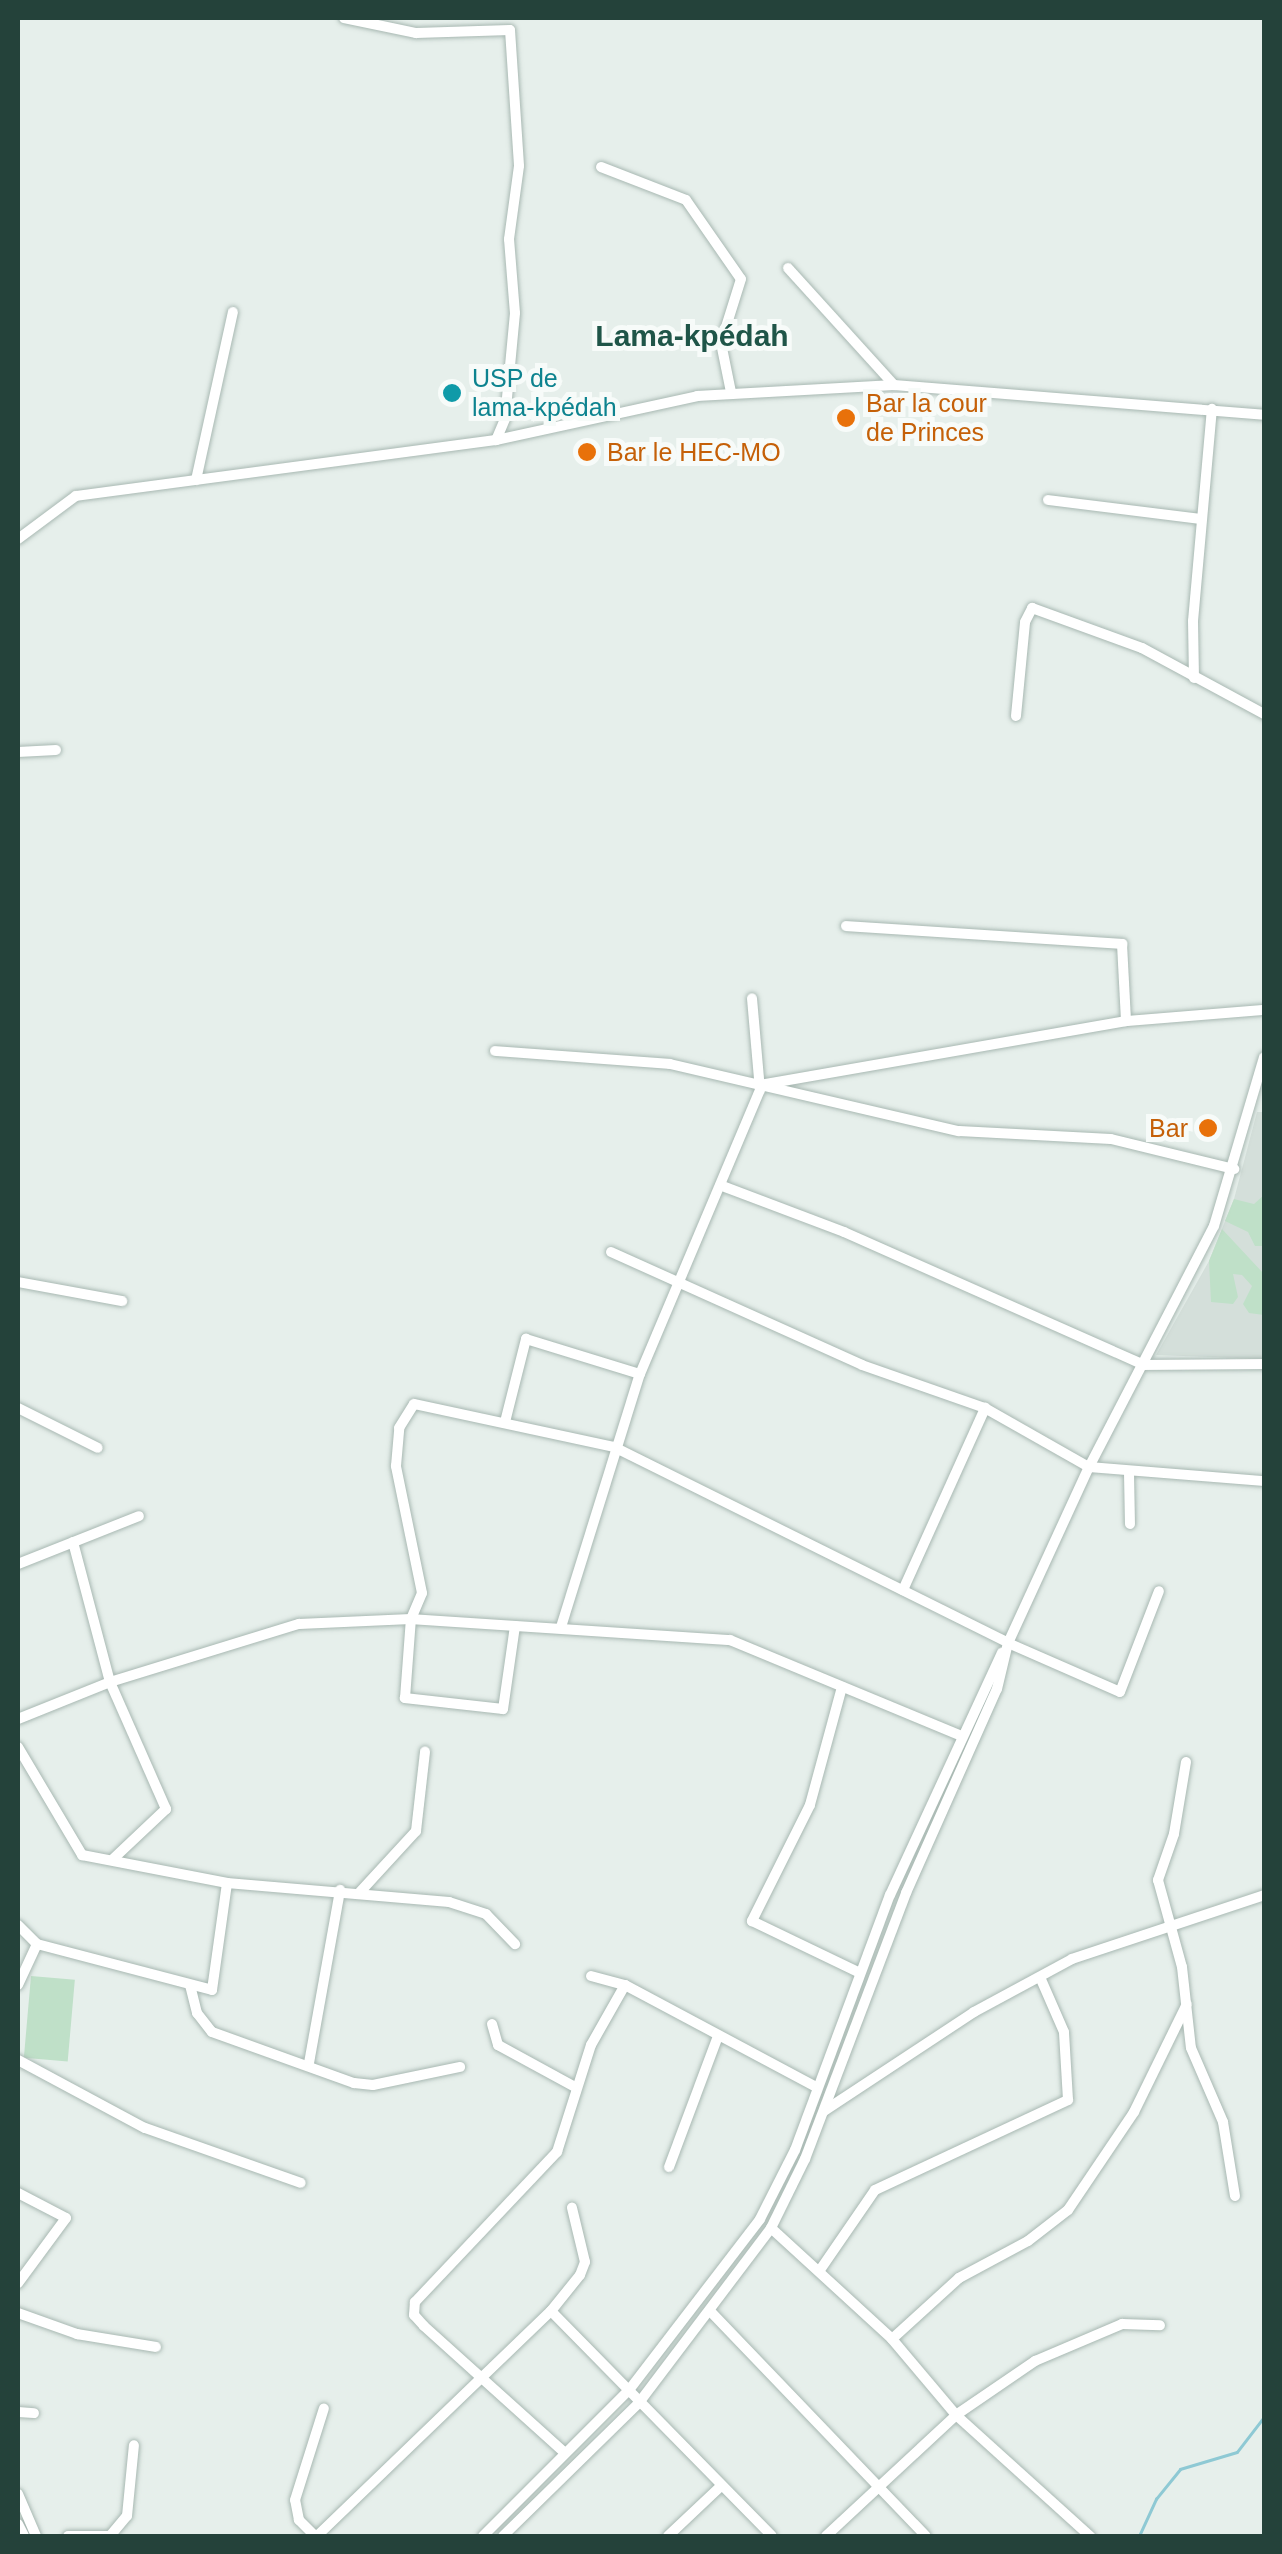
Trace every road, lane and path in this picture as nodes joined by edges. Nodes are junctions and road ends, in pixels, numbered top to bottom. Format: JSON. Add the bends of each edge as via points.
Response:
{"nodes":[{"id":1,"x":344,"y":18,"type":"edge"},
{"id":2,"x":601,"y":167,"type":"dead end"},
{"id":3,"x":788,"y":268,"type":"dead end"},
{"id":4,"x":233,"y":312,"type":"dead end"},
{"id":5,"x":894,"y":385,"type":"junction"},
{"id":6,"x":731,"y":392,"type":"junction"},
{"id":7,"x":1212,"y":408,"type":"junction"},
{"id":8,"x":1264,"y":415,"type":"edge"},
{"id":9,"x":496,"y":440,"type":"junction"},
{"id":10,"x":196,"y":480,"type":"junction"},
{"id":11,"x":1048,"y":500,"type":"dead end"},
{"id":12,"x":1200,"y":520,"type":"junction"},
{"id":13,"x":18,"y":539,"type":"edge"},
{"id":14,"x":1194,"y":678,"type":"junction"},
{"id":15,"x":1264,"y":714,"type":"edge"},
{"id":16,"x":1016,"y":716,"type":"dead end"},
{"id":17,"x":56,"y":750,"type":"dead end"},
{"id":18,"x":18,"y":752,"type":"edge"},
{"id":19,"x":846,"y":926,"type":"dead end"},
{"id":20,"x":752,"y":998,"type":"dead end"},
{"id":21,"x":1264,"y":1010,"type":"edge"},
{"id":22,"x":1126,"y":1021,"type":"junction"},
{"id":23,"x":494,"y":1051,"type":"dead end"},
{"id":24,"x":1264,"y":1057,"type":"edge"},
{"id":25,"x":1262,"y":1076,"type":"edge"},
{"id":26,"x":760,"y":1087,"type":"junction"},
{"id":27,"x":1258,"y":1102,"type":"edge"},
{"id":28,"x":1234,"y":1169,"type":"junction"},
{"id":29,"x":724,"y":1187,"type":"junction"},
{"id":30,"x":611,"y":1252,"type":"dead end"},
{"id":31,"x":680,"y":1280,"type":"junction"},
{"id":32,"x":18,"y":1282,"type":"edge"},
{"id":33,"x":122,"y":1302,"type":"dead end"},
{"id":34,"x":1264,"y":1364,"type":"edge"},
{"id":35,"x":1144,"y":1365,"type":"junction"},
{"id":36,"x":640,"y":1374,"type":"junction"},
{"id":37,"x":18,"y":1408,"type":"edge"},
{"id":38,"x":985,"y":1408,"type":"junction"},
{"id":39,"x":505,"y":1422,"type":"junction"},
{"id":40,"x":614,"y":1447,"type":"junction"},
{"id":41,"x":98,"y":1448,"type":"dead end"},
{"id":42,"x":1089,"y":1467,"type":"junction"},
{"id":43,"x":1129,"y":1473,"type":"junction"},
{"id":44,"x":1264,"y":1481,"type":"edge"},
{"id":45,"x":139,"y":1516,"type":"dead end"},
{"id":46,"x":1130,"y":1524,"type":"dead end"},
{"id":47,"x":73,"y":1542,"type":"junction"},
{"id":48,"x":18,"y":1564,"type":"edge"},
{"id":49,"x":902,"y":1590,"type":"junction"},
{"id":50,"x":1159,"y":1591,"type":"dead end"},
{"id":51,"x":411,"y":1619,"type":"junction"},
{"id":52,"x":515,"y":1626,"type":"junction"},
{"id":53,"x":561,"y":1627,"type":"junction"},
{"id":54,"x":1008,"y":1644,"type":"junction"},
{"id":55,"x":110,"y":1682,"type":"junction"},
{"id":56,"x":842,"y":1687,"type":"junction"},
{"id":57,"x":18,"y":1719,"type":"edge"},
{"id":58,"x":959,"y":1735,"type":"junction"},
{"id":59,"x":18,"y":1747,"type":"edge"},
{"id":60,"x":425,"y":1752,"type":"dead end"},
{"id":61,"x":1186,"y":1762,"type":"dead end"},
{"id":62,"x":113,"y":1858,"type":"junction"},
{"id":63,"x":226,"y":1883,"type":"junction"},
{"id":64,"x":340,"y":1890,"type":"junction"},
{"id":65,"x":360,"y":1892,"type":"junction"},
{"id":66,"x":1264,"y":1895,"type":"edge"},
{"id":67,"x":1168,"y":1924,"type":"junction"},
{"id":68,"x":18,"y":1925,"type":"edge"},
{"id":69,"x":37,"y":1944,"type":"junction"},
{"id":70,"x":515,"y":1944,"type":"dead end"},
{"id":71,"x":860,"y":1973,"type":"junction"},
{"id":72,"x":591,"y":1976,"type":"dead end"},
{"id":73,"x":1040,"y":1976,"type":"junction"},
{"id":74,"x":190,"y":1985,"type":"junction"},
{"id":75,"x":625,"y":1985,"type":"junction"},
{"id":76,"x":18,"y":1986,"type":"edge"},
{"id":77,"x":1186,"y":2004,"type":"junction"},
{"id":78,"x":492,"y":2024,"type":"dead end"},
{"id":79,"x":718,"y":2036,"type":"junction"},
{"id":80,"x":18,"y":2060,"type":"edge"},
{"id":81,"x":309,"y":2063,"type":"junction"},
{"id":82,"x":460,"y":2067,"type":"dead end"},
{"id":83,"x":816,"y":2086,"type":"junction"},
{"id":84,"x":574,"y":2087,"type":"junction"},
{"id":85,"x":824,"y":2111,"type":"junction"},
{"id":86,"x":669,"y":2168,"type":"dead end"},
{"id":87,"x":300,"y":2183,"type":"dead end"},
{"id":88,"x":18,"y":2193,"type":"edge"},
{"id":89,"x":1235,"y":2196,"type":"dead end"},
{"id":90,"x":572,"y":2208,"type":"dead end"},
{"id":91,"x":772,"y":2228,"type":"junction"},
{"id":92,"x":820,"y":2270,"type":"junction"},
{"id":93,"x":18,"y":2282,"type":"edge"},
{"id":94,"x":551,"y":2311,"type":"junction"},
{"id":95,"x":711,"y":2312,"type":"junction"},
{"id":96,"x":18,"y":2313,"type":"edge"},
{"id":97,"x":1160,"y":2325,"type":"dead end"},
{"id":98,"x":892,"y":2339,"type":"junction"},
{"id":99,"x":156,"y":2346,"type":"dead end"},
{"id":100,"x":482,"y":2376,"type":"junction"},
{"id":101,"x":628,"y":2390,"type":"junction"},
{"id":102,"x":638,"y":2404,"type":"junction"},
{"id":103,"x":324,"y":2408,"type":"dead end"},
{"id":104,"x":18,"y":2412,"type":"edge"},
{"id":105,"x":34,"y":2413,"type":"dead end"},
{"id":106,"x":956,"y":2415,"type":"junction"},
{"id":107,"x":134,"y":2445,"type":"dead end"},
{"id":108,"x":565,"y":2453,"type":"junction"},
{"id":109,"x":721,"y":2486,"type":"junction"},
{"id":110,"x":877,"y":2488,"type":"junction"},
{"id":111,"x":18,"y":2494,"type":"edge"},
{"id":112,"x":18,"y":2524,"type":"edge"},
{"id":113,"x":24,"y":2536,"type":"edge"},
{"id":114,"x":36,"y":2536,"type":"edge"},
{"id":115,"x":68,"y":2536,"type":"edge"},
{"id":116,"x":316,"y":2536,"type":"edge"},
{"id":117,"x":483,"y":2536,"type":"edge"},
{"id":118,"x":503,"y":2536,"type":"edge"},
{"id":119,"x":668,"y":2536,"type":"edge"},
{"id":120,"x":772,"y":2536,"type":"edge"},
{"id":121,"x":826,"y":2536,"type":"edge"},
{"id":122,"x":926,"y":2536,"type":"edge"},
{"id":123,"x":1090,"y":2536,"type":"edge"}],
"edges":[{"from":1,"to":9,"type":"street","via":[[416,33],[510,30],[518,166],[509,239],[515,313],[506,419]]},
{"from":2,"to":6,"type":"street","via":[[686,200],[740,279],[721,343]]},
{"from":3,"to":5,"type":"street"},
{"from":4,"to":10,"type":"street","via":[[222,338]]},
{"from":5,"to":6,"type":"street"},
{"from":5,"to":7,"type":"street"},
{"from":6,"to":9,"type":"street"},
{"from":7,"to":8,"type":"street"},
{"from":7,"to":12,"type":"street"},
{"from":9,"to":10,"type":"street"},
{"from":10,"to":13,"type":"street","via":[[76,496]]},
{"from":11,"to":12,"type":"street"},
{"from":12,"to":14,"type":"street"},
{"from":14,"to":15,"type":"street"},
{"from":14,"to":16,"type":"street","via":[[1142,648],[1032,608]]},
{"from":17,"to":18,"type":"street"},
{"from":19,"to":22,"type":"street","via":[[1122,944]]},
{"from":20,"to":26,"type":"street"},
{"from":21,"to":22,"type":"street"},
{"from":22,"to":26,"type":"street"},
{"from":23,"to":26,"type":"street","via":[[670,1064]]},
{"from":24,"to":25,"type":"street"},
{"from":25,"to":27,"type":"street"},
{"from":26,"to":28,"type":"street","via":[[959,1130],[1111,1139]]},
{"from":26,"to":29,"type":"street"},
{"from":27,"to":28,"type":"street"},
{"from":28,"to":35,"type":"street","via":[[1214,1226]]},
{"from":29,"to":31,"type":"street"},
{"from":29,"to":35,"type":"street","via":[[844,1232]]},
{"from":30,"to":31,"type":"street"},
{"from":31,"to":36,"type":"street"},
{"from":31,"to":38,"type":"street","via":[[862,1365]]},
{"from":32,"to":33,"type":"street"},
{"from":34,"to":35,"type":"street"},
{"from":35,"to":42,"type":"street"},
{"from":36,"to":39,"type":"street","via":[[526,1339]]},
{"from":36,"to":40,"type":"street"},
{"from":37,"to":41,"type":"street"},
{"from":38,"to":42,"type":"street"},
{"from":38,"to":49,"type":"street"},
{"from":39,"to":40,"type":"street"},
{"from":39,"to":51,"type":"street","via":[[414,1404],[399,1428],[396,1466],[422,1593]]},
{"from":40,"to":49,"type":"street"},
{"from":40,"to":53,"type":"street"},
{"from":42,"to":43,"type":"street"},
{"from":42,"to":54,"type":"street"},
{"from":43,"to":44,"type":"street"},
{"from":43,"to":46,"type":"street"},
{"from":45,"to":47,"type":"street"},
{"from":47,"to":48,"type":"street"},
{"from":47,"to":55,"type":"street"},
{"from":49,"to":54,"type":"street"},
{"from":50,"to":54,"type":"street","via":[[1120,1692]]},
{"from":51,"to":52,"type":"street"},
{"from":51,"to":52,"type":"street","via":[[404,1698],[503,1709]]},
{"from":51,"to":55,"type":"street","via":[[299,1624]]},
{"from":52,"to":53,"type":"street"},
{"from":53,"to":56,"type":"street","via":[[730,1640]]},
{"from":54,"to":58,"type":"street"},
{"from":54,"to":85,"type":"street","via":[[997,1689],[906,1893]]},
{"from":55,"to":57,"type":"street"},
{"from":55,"to":62,"type":"street","via":[[166,1809]]},
{"from":56,"to":58,"type":"street"},
{"from":56,"to":71,"type":"street","via":[[810,1805],[752,1921]]},
{"from":58,"to":71,"type":"street"},
{"from":59,"to":62,"type":"street","via":[[82,1856]]},
{"from":60,"to":65,"type":"street","via":[[416,1830]]},
{"from":61,"to":67,"type":"street","via":[[1158,1880]]},
{"from":62,"to":63,"type":"street"},
{"from":63,"to":64,"type":"street"},
{"from":63,"to":74,"type":"street","via":[[212,1990]]},
{"from":64,"to":65,"type":"street"},
{"from":64,"to":81,"type":"street"},
{"from":65,"to":70,"type":"street","via":[[449,1902],[486,1914]]},
{"from":66,"to":67,"type":"street"},
{"from":67,"to":73,"type":"street"},
{"from":67,"to":77,"type":"street"},
{"from":68,"to":69,"type":"street"},
{"from":69,"to":74,"type":"street"},
{"from":69,"to":76,"type":"street"},
{"from":71,"to":83,"type":"street"},
{"from":72,"to":75,"type":"street"},
{"from":73,"to":85,"type":"street"},
{"from":73,"to":92,"type":"street","via":[[1064,2032],[1068,2100],[875,2190]]},
{"from":74,"to":81,"type":"street","via":[[197,2013],[212,2032]]},
{"from":75,"to":79,"type":"street"},
{"from":75,"to":84,"type":"street"},
{"from":77,"to":89,"type":"street","via":[[1191,2048],[1223,2122]]},
{"from":77,"to":98,"type":"street","via":[[1134,2112],[1068,2210],[1028,2241],[959,2278]]},
{"from":78,"to":84,"type":"street","via":[[498,2045]]},
{"from":79,"to":83,"type":"street"},
{"from":79,"to":86,"type":"street"},
{"from":80,"to":87,"type":"street","via":[[145,2128]]},
{"from":81,"to":82,"type":"street","via":[[373,2085]]},
{"from":83,"to":101,"type":"street","via":[[795,2150],[760,2219]]},
{"from":84,"to":100,"type":"street","via":[[557,2152],[415,2302],[414,2315]]},
{"from":85,"to":91,"type":"street"},
{"from":88,"to":93,"type":"street","via":[[66,2218]]},
{"from":90,"to":94,"type":"street","via":[[586,2262]]},
{"from":91,"to":92,"type":"street"},
{"from":91,"to":95,"type":"street"},
{"from":92,"to":98,"type":"street"},
{"from":94,"to":100,"type":"street"},
{"from":94,"to":101,"type":"street"},
{"from":95,"to":102,"type":"street"},
{"from":95,"to":110,"type":"street"},
{"from":96,"to":99,"type":"street","via":[[76,2334]]},
{"from":97,"to":106,"type":"street","via":[[1122,2324],[1035,2362]]},
{"from":98,"to":106,"type":"street"},
{"from":100,"to":108,"type":"street"},
{"from":100,"to":116,"type":"street"},
{"from":101,"to":102,"type":"street"},
{"from":101,"to":108,"type":"street"},
{"from":102,"to":109,"type":"street"},
{"from":102,"to":118,"type":"street"},
{"from":103,"to":116,"type":"street","via":[[296,2500],[299,2520]]},
{"from":104,"to":105,"type":"street"},
{"from":106,"to":110,"type":"street"},
{"from":106,"to":123,"type":"street"},
{"from":107,"to":115,"type":"street","via":[[127,2516],[110,2536]]},
{"from":108,"to":117,"type":"street"},
{"from":109,"to":119,"type":"street"},
{"from":109,"to":120,"type":"street"},
{"from":110,"to":121,"type":"street"},
{"from":110,"to":122,"type":"street"},
{"from":111,"to":114,"type":"street"},
{"from":112,"to":113,"type":"street"}]}
